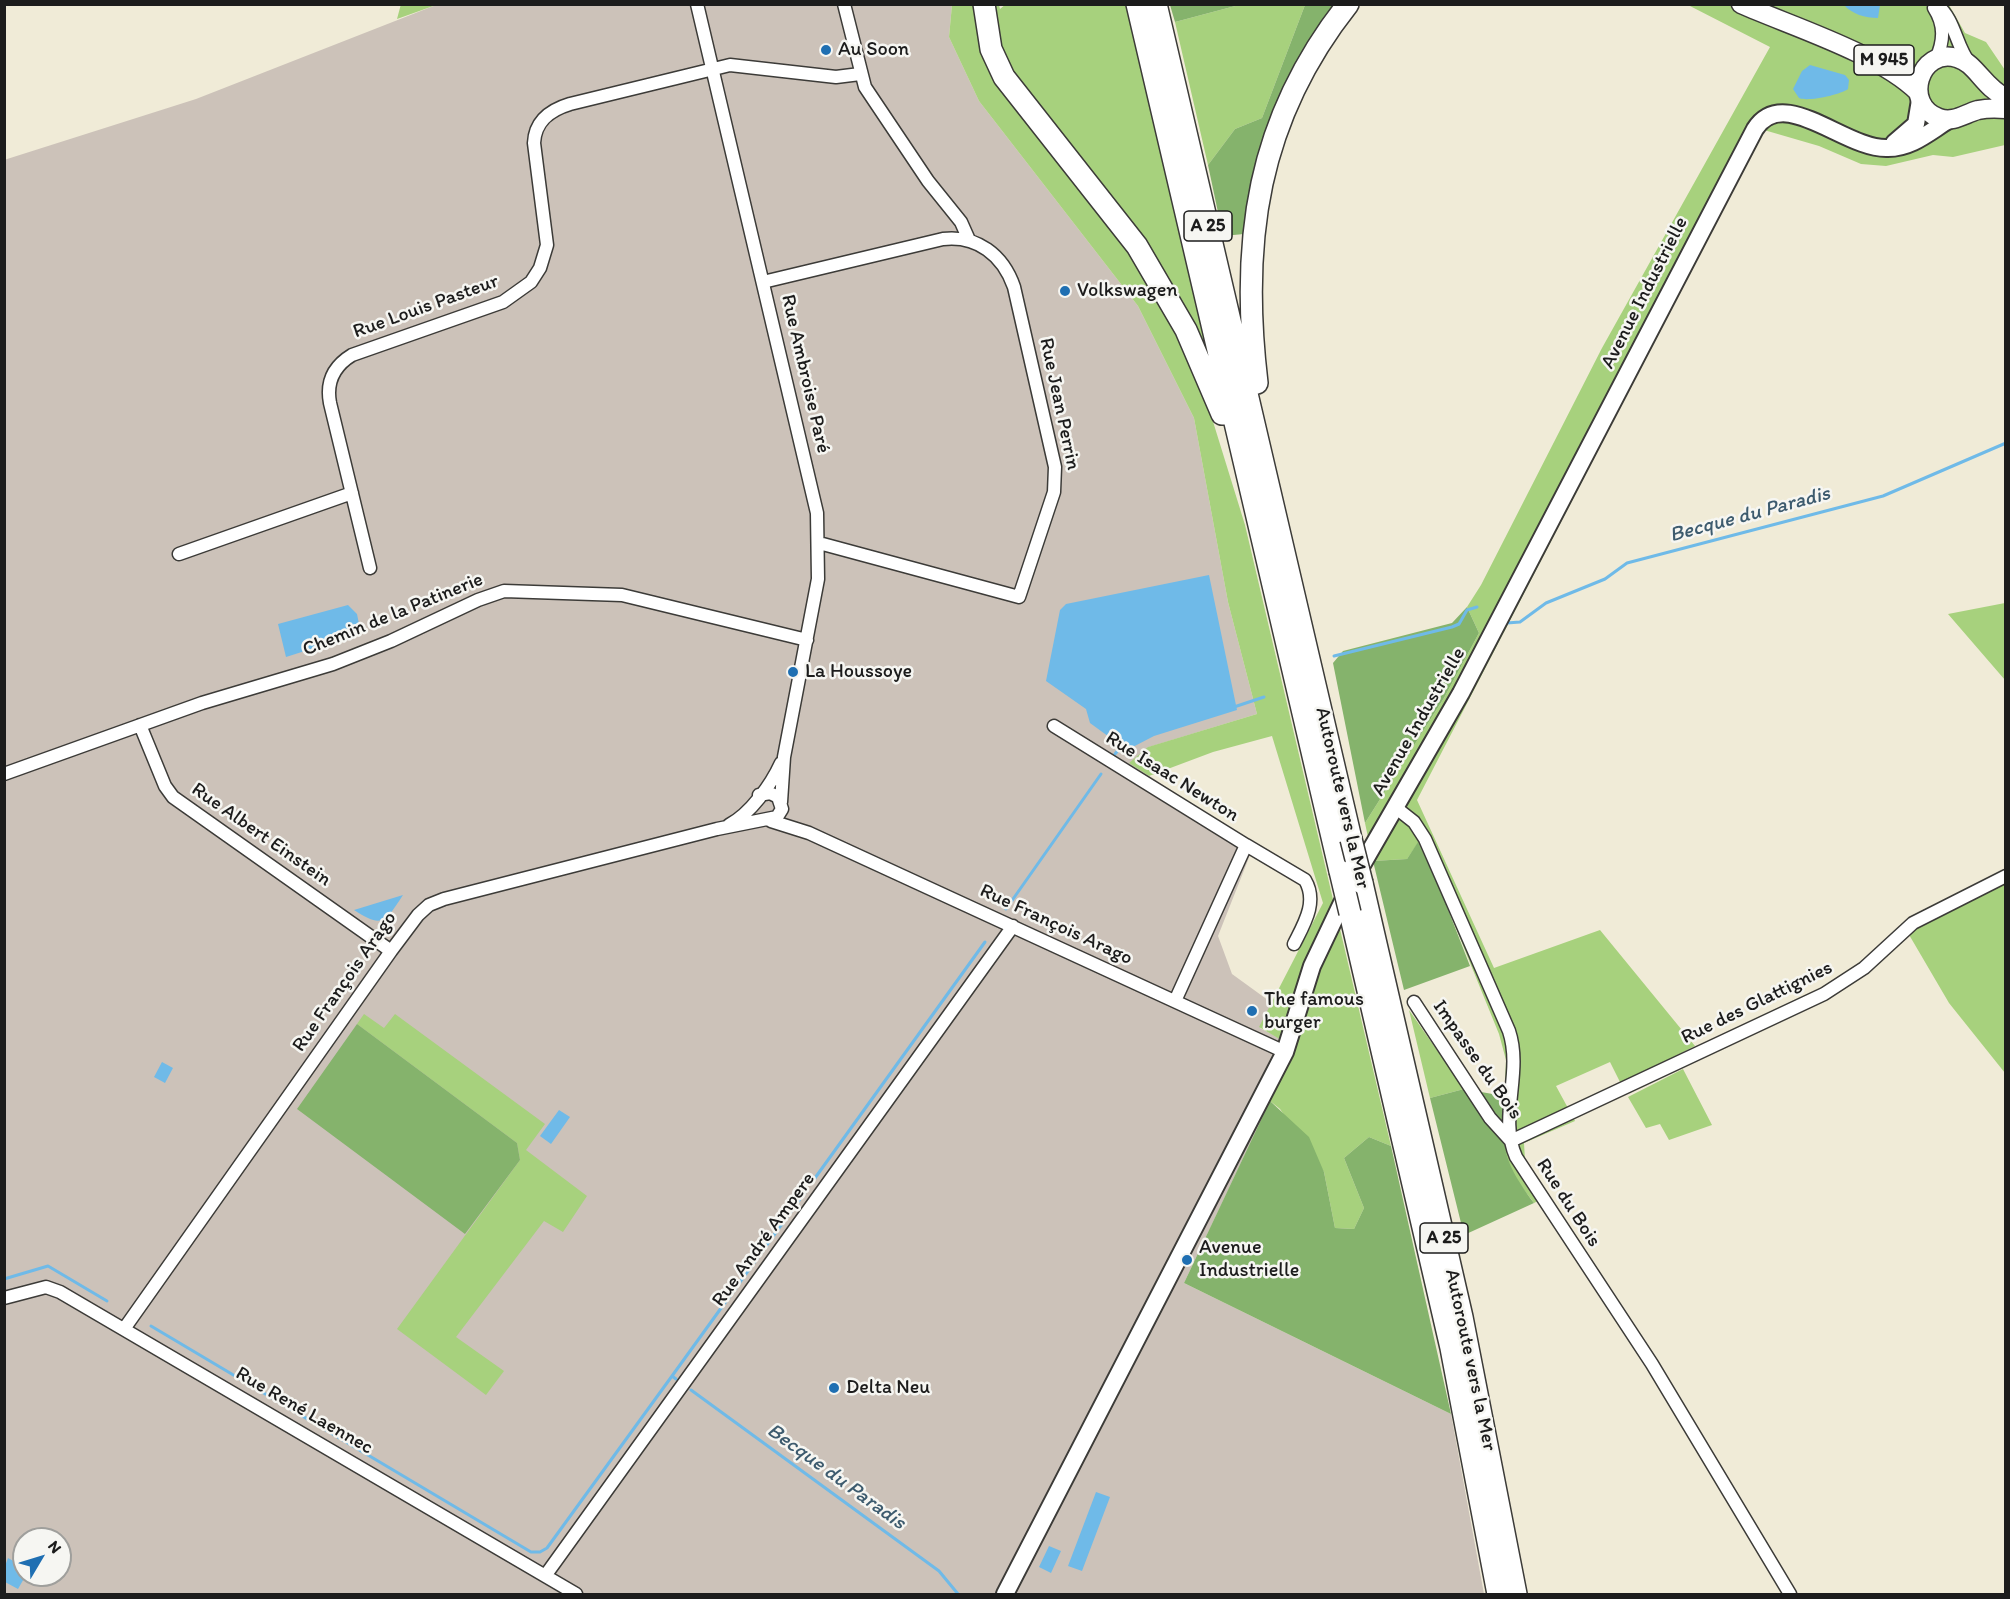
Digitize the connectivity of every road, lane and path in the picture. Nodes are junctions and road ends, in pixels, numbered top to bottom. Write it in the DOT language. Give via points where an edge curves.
graph roads {
  1 [pos="697,4"];
  2 [pos="844,4"];
  3 [pos="984,4"];
  4 [pos="1137,4"];
  5 [pos="1156,4"];
  6 [pos="1348,4"];
  7 [pos="1742,4"];
  8 [pos="1934,4"];
  9 [pos="1839,46"];
  10 [pos="1933,61"];
  11 [pos="712,69"];
  12 [pos="1974,70"];
  13 [pos="860,74"];
  14 [pos="1919,96"];
  15 [pos="2006,98"];
  16 [pos="2006,110"];
  17 [pos="1957,118"];
  18 [pos="1880,148"];
  19 [pos="969,240"];
  20 [pos="763,282"];
  21 [pos="1260,447"];
  22 [pos="352,494"];
  23 [pos="1258,519"];
  24 [pos="819,543"];
  25 [pos="179,554"];
  26 [pos="370,568"];
  27 [pos="807,640"];
  28 [pos="140,725"];
  29 [pos="1054,726"];
  30 [pos="784,757"];
  31 [pos="4,774"];
  32 [pos="757,798"];
  33 [pos="781,804"];
  34 [pos="1395,807"];
  35 [pos="768,821"];
  36 [pos="717,829"];
  37 [pos="809,833"];
  38 [pos="1246,845"];
  39 [pos="2006,876"];
  40 [pos="1013,926"];
  41 [pos="1294,944"];
  42 [pos="391,951"];
  43 [pos="1175,1001"];
  44 [pos="1414,1002"];
  45 [pos="1285,1052"];
  46 [pos="1510,1140"];
  47 [pos="4,1298"];
  48 [pos="124,1329"];
  49 [pos="545,1576"];
  50 [pos="576,1594"];
  51 [pos="1005,1594"];
  52 [pos="1498,1594"];
  53 [pos="1516,1594"];
  54 [pos="1790,1594"];
  1 -- 11 [label="street, Rue Ambroise Paré"];
  2 -- 13 [label="street"];
  3 -- 23 [label="highway" via="991,49 1004,77 1137,246 1186,330 1212,388"];
  4 -- 23 [label="highway, A 25"];
  5 -- 21 [label="highway, Autoroute vers la Mer / A 25"];
  6 -- 21 [label="highway" via="1320,41 1295,87 1257,197 1249,302 1265,430"];
  7 -- 9 [label="main road, M 945"];
  8 -- 10 [label="street" via="1943,34"];
  8 -- 12 [label="street" via="1949,18 1961,50"];
  9 -- 10 [label="main road, M 945" via="1903,65"];
  9 -- 14 [label="main road, M 945" via="1891,72"];
  10 -- 12 [label="main road" via="1956,57"];
  10 -- 14 [label="main road" via="1920,76"];
  11 -- 13 [label="street, Rue Louis Pasteur" via="736,66 840,78"];
  11 -- 20 [label="street, Rue Ambroise Paré"];
  11 -- 22 [label="street, Rue Louis Pasteur" via="570,104 542,120 534,143 547,245 531,282 502,302 352,355 333,374 328,395"];
  12 -- 15 [label="main road" via="1989,89"];
  12 -- 17 [label="main road" via="1981,87 1979,99"];
  13 -- 19 [label="street" via="867,91 961,222"];
  14 -- 17 [label="main road" via="1930,113"];
  14 -- 18 [label="street" via="1918,117 1912,131"];
  16 -- 17 [label="main road" via="1989,108"];
  17 -- 18 [label="street, Avenue Industrielle" via="1912,143"];
  18 -- 34 [label="street, Avenue Industrielle" via="1857,143 1790,112 1769,114 1759,122 1461,693"];
  19 -- 20 [label="street" via="944,239"];
  19 -- 24 [label="street, Rue Jean Perrin" via="993,253 1011,280 1056,473 1054,492 1018,597"];
  20 -- 24 [label="street, Rue Ambroise Paré" via="814,496"];
  21 -- 53 [label="highway, Autoroute vers la Mer / A 25, bridge" via="1462,1317"];
  22 -- 25 [label="street"];
  22 -- 26 [label="street, Rue Louis Pasteur"];
  23 -- 52 [label="highway, A 25, bridge" via="1451,1348"];
  24 -- 27 [label="street, Rue Ambroise Paré" via="818,579"];
  27 -- 28 [label="street, Chemin de la Patinerie" via="622,595 509,590 344,660"];
  27 -- 30 [label="street, Rue Ambroise Paré"];
  28 -- 31 [label="street, Chemin de la Patinerie"];
  28 -- 42 [label="street, Rue Albert Einstein" via="173,797"];
  29 -- 38 [label="street, Rue Isaac Newton"];
  30 -- 32 [label="street, Rue Ambroise Paré"];
  30 -- 33 [label="street, Rue Ambroise Paré"];
  32 -- 33 [label="street" via="770,793"];
  32 -- 35 [label="street" via="755,813"];
  32 -- 36 [label="street, Rue François Arago" via="741,818"];
  33 -- 35 [label="street" via="779,816"];
  33 -- 37 [label="street, Rue François Arago" via="792,821"];
  34 -- 45 [label="street, Avenue Industrielle" via="1321,943"];
  34 -- 46 [label="street, Rue du Bois" via="1414,822 1425,839 1509,1031 1514,1057"];
  35 -- 36 [label="street, Rue François Arago"];
  35 -- 37 [label="street, Rue François Arago"];
  36 -- 42 [label="street, Rue François Arago" via="435,902 418,915"];
  37 -- 40 [label="street, Rue François Arago"];
  38 -- 41 [label="street" via="1305,880 1311,889 1306,920"];
  38 -- 43 [label="street, Rue Isaac Newton"];
  39 -- 46 [label="street, Rue des Glattignies" via="1913,923 1864,968 1824,994 1526,1136"];
  40 -- 43 [label="street, Rue François Arago"];
  40 -- 49 [label="street, Rue André Ampere"];
  42 -- 48 [label="street, Rue François Arago"];
  43 -- 45 [label="street, Rue François Arago"];
  44 -- 46 [label="street, Impasse du Bois" via="1490,1118"];
  45 -- 51 [label="street, Avenue Industrielle"];
  46 -- 54 [label="street, Rue du Bois" via="1523,1172 1652,1364"];
  47 -- 48 [label="street, Rue René Laennec" via="52,1288"];
  48 -- 49 [label="street, Rue René Laennec"];
  49 -- 50 [label="street, Rue René Laennec"];
}
